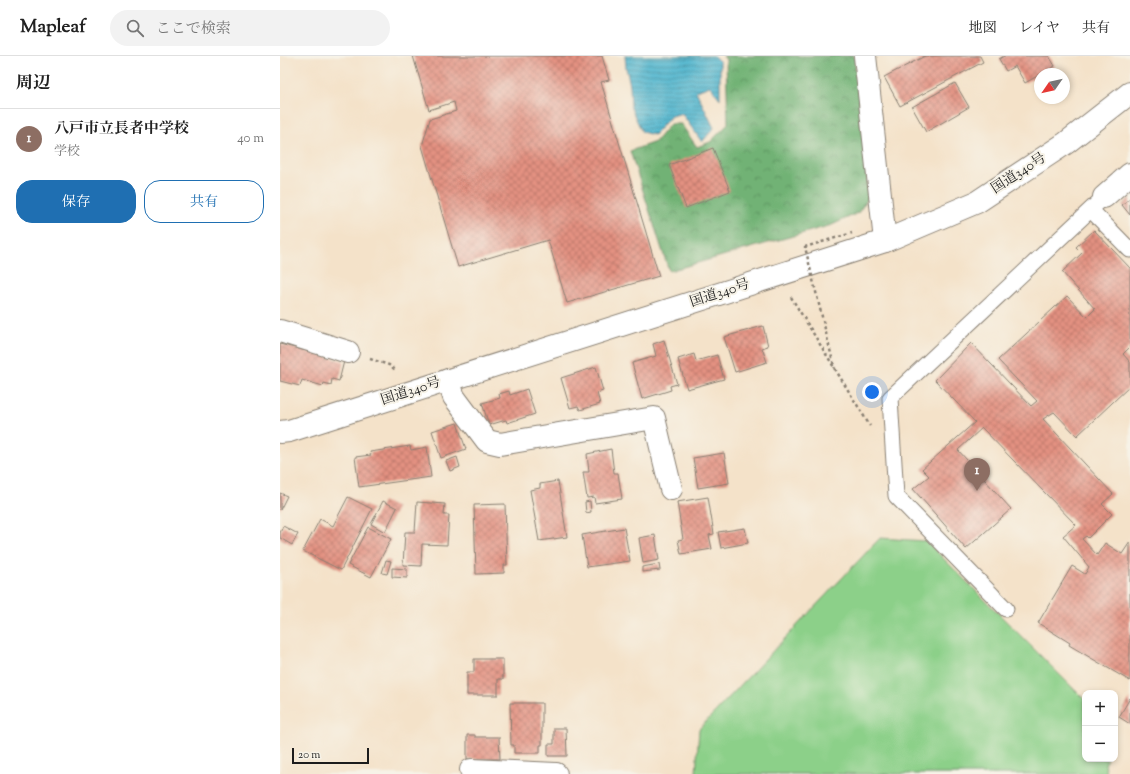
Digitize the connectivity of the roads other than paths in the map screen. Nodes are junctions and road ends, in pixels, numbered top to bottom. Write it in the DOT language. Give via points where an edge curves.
graph roads {
  1 [pos="865,56"];
  2 [pos="1130,94"];
  3 [pos="1130,174"];
  4 [pos="1097,204"];
  5 [pos="885,241"];
  6 [pos="1130,250"];
  7 [pos="280,331"];
  8 [pos="348,352"];
  9 [pos="448,380"];
  10 [pos="280,432"];
  11 [pos="671,490"];
  12 [pos="1006,609"];
  13 [pos="471,770"];
  14 [pos="556,774"];
  1 -- 5 [label="main road"];
  2 -- 5 [label="main road, 国道340号" via="1066,143 978,202"];
  3 -- 4 [label="main road"];
  4 -- 6 [label="lane"];
  4 -- 12 [label="lane" via="890,398 896,496"];
  5 -- 9 [label="main road, 国道340号"];
  7 -- 8 [label="main road"];
  9 -- 10 [label="main road, 国道340号"];
  9 -- 11 [label="main road" via="454,397 487,441 500,444 654,418"];
  13 -- 14 [label="main road"];
}
